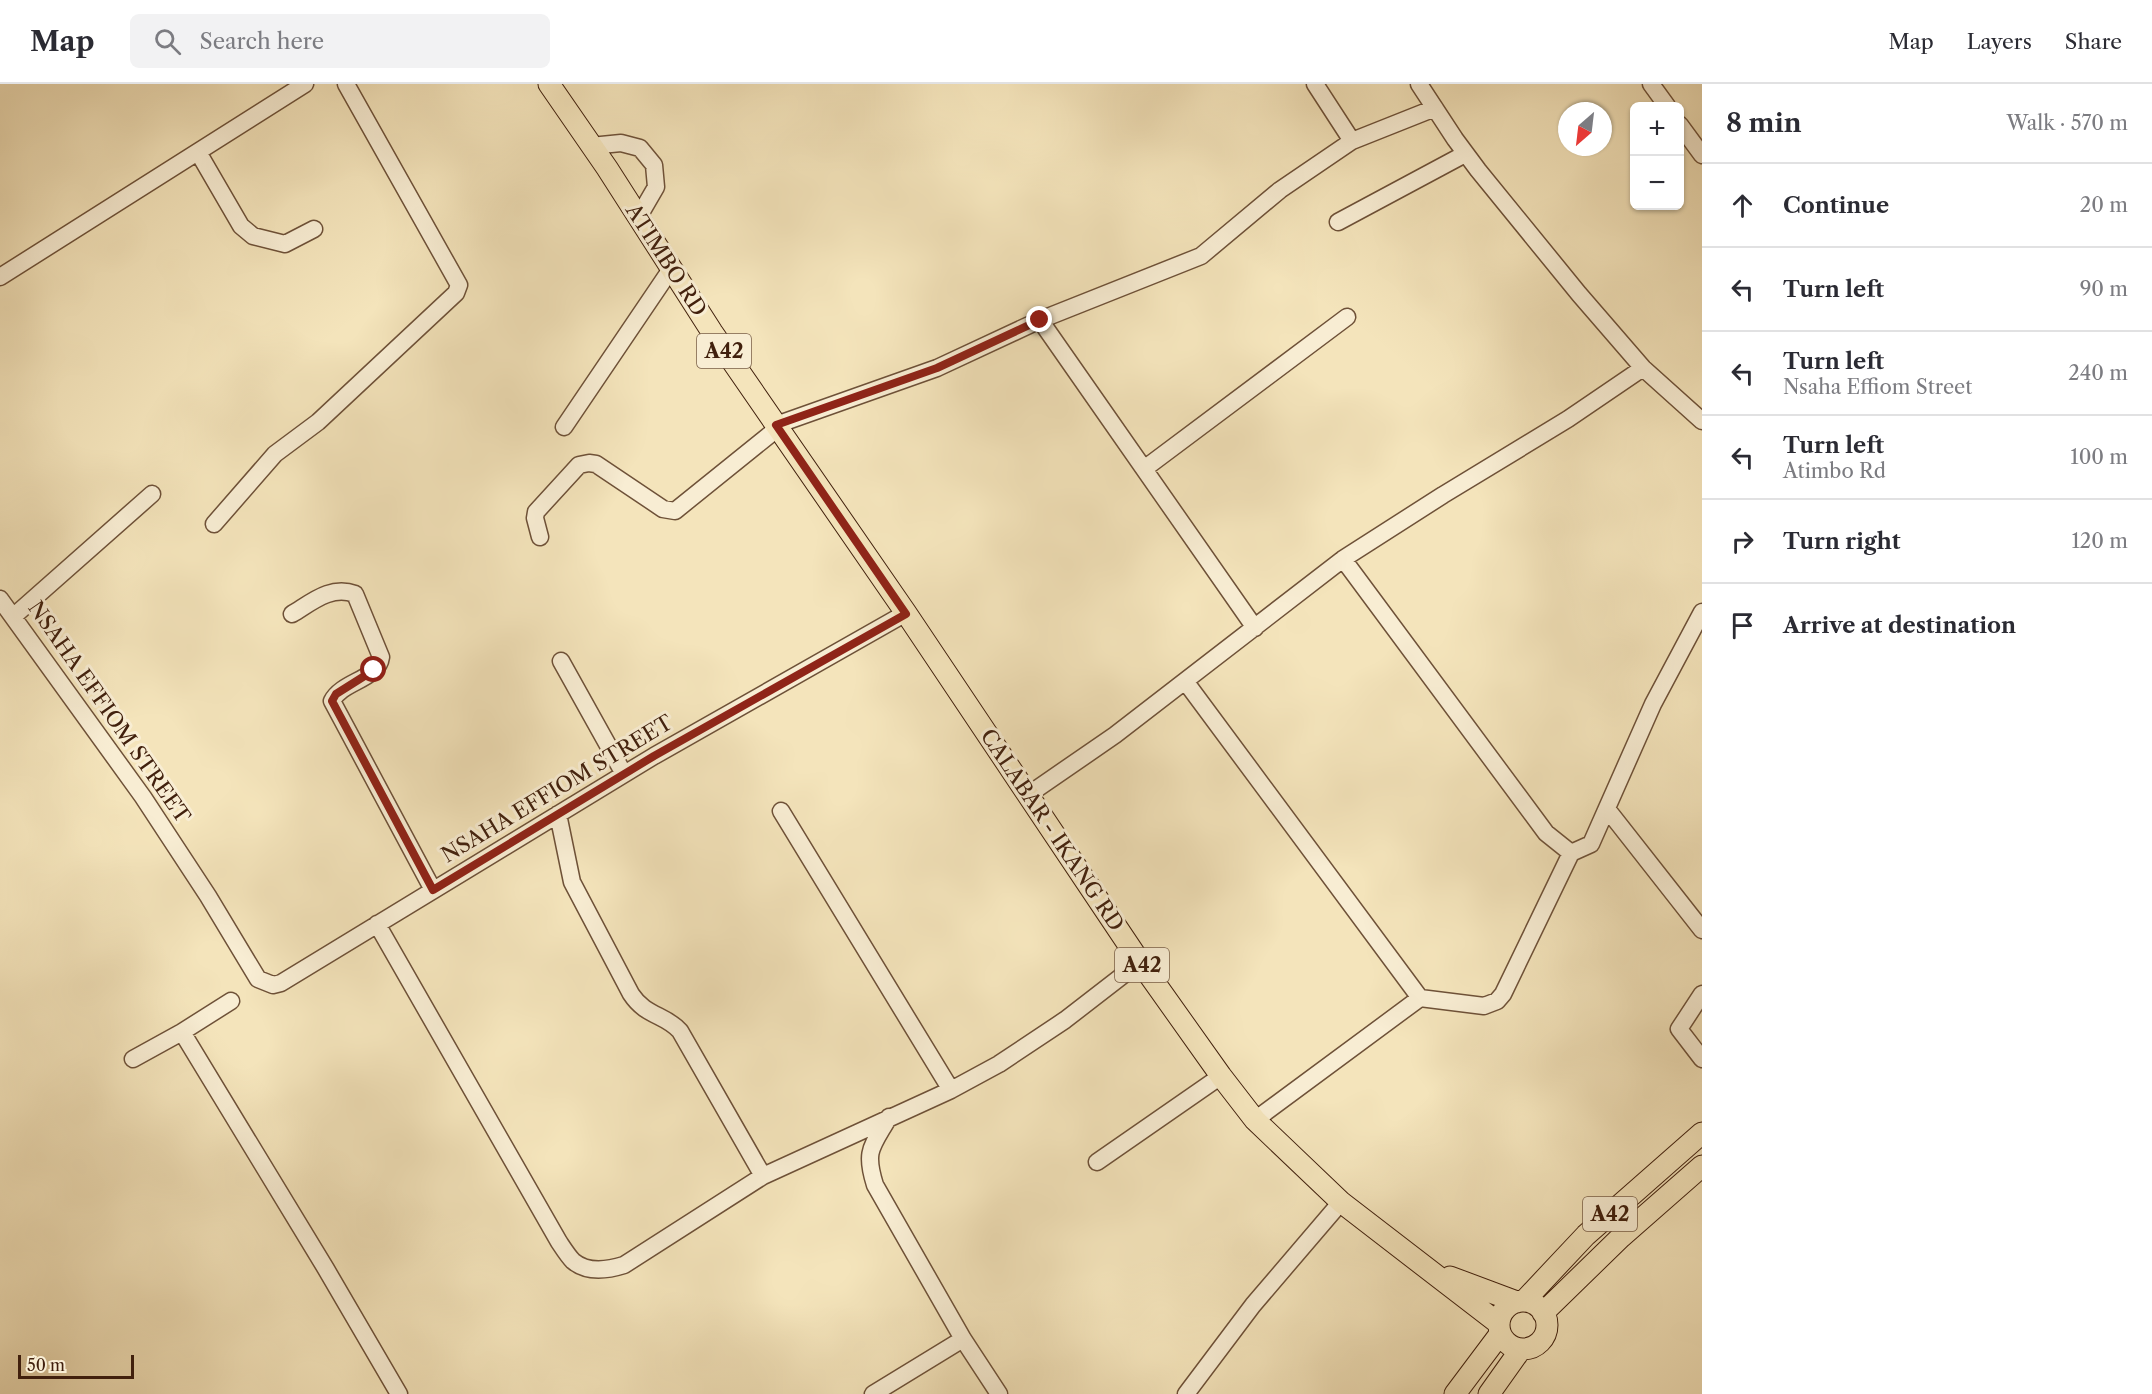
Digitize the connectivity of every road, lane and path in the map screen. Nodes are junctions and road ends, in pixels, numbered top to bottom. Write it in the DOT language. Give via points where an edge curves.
graph roads {
  1 [pos="305,84"];
  2 [pos="346,84"];
  3 [pos="549,84"];
  4 [pos="1315,84"];
  5 [pos="1419,84"];
  6 [pos="1651,84"];
  7 [pos="1664,102"];
  8 [pos="1435,108"];
  9 [pos="1684,130"];
  10 [pos="1352,141"];
  11 [pos="591,146"];
  12 [pos="198,152"];
  13 [pos="1466,154"];
  14 [pos="1702,155"];
  15 [pos="639,218"];
  16 [pos="1338,222"];
  17 [pos="314,229"];
  18 [pos="671,269"];
  19 [pos="0,277"];
  20 [pos="1347,317"];
  21 [pos="1040,320"];
  22 [pos="1643,368"];
  23 [pos="1702,421"];
  24 [pos="564,427"];
  25 [pos="777,427"];
  26 [pos="1144,469"];
  27 [pos="152,495"];
  28 [pos="214,524"];
  29 [pos="540,537"];
  30 [pos="1343,559"];
  31 [pos="0,599"];
  32 [pos="1702,612"];
  33 [pos="292,614"];
  34 [pos="906,614"];
  35 [pos="14,616"];
  36 [pos="1255,628"];
  37 [pos="561,661"];
  38 [pos="1185,681"];
  39 [pos="624,774"];
  40 [pos="1028,795"];
  41 [pos="1607,809"];
  42 [pos="781,811"];
  43 [pos="558,814"];
  44 [pos="1571,853"];
  45 [pos="433,890"];
  46 [pos="377,924"];
  47 [pos="1702,930"];
  48 [pos="1140,962"];
  49 [pos="1702,994"];
  50 [pos="1420,998"];
  51 [pos="231,1001"];
  52 [pos="182,1032"];
  53 [pos="133,1059"];
  54 [pos="1702,1059"];
  55 [pos="1221,1076"];
  56 [pos="951,1090"];
  57 [pos="889,1117"];
  58 [pos="1255,1120"];
  59 [pos="1702,1133"];
  60 [pos="1097,1162"];
  61 [pos="1702,1166"];
  62 [pos="764,1176"];
  63 [pos="1341,1202"];
  64 [pos="1431,1270"];
  65 [pos="1521,1301"];
  66 [pos="1543,1313"];
  67 [pos="1499,1329"];
  68 [pos="963,1339"];
  69 [pos="1521,1349"];
  70 [pos="399,1394"];
  71 [pos="873,1394"];
  72 [pos="999,1394"];
  73 [pos="1186,1394"];
  74 [pos="1455,1394"];
  75 [pos="1489,1394"];
  1 -- 12 [label="street"];
  2 -- 28 [label="street" via="459,285 456,293 318,422 275,453"];
  3 -- 11 [label="main road, ATIMBO RD / A42"];
  4 -- 10 [label="street"];
  5 -- 8 [label="street"];
  6 -- 7 [label="street"];
  8 -- 10 [label="street"];
  8 -- 13 [label="street"];
  9 -- 14 [label="street"];
  10 -- 21 [label="street" via="1280,190 1201,256"];
  11 -- 15 [label="main road, ATIMBO RD / A42"];
  11 -- 15 [label="street" via="621,143 640,148 654,165 656,187"];
  12 -- 17 [label="street" via="241,226 253,236 285,244"];
  12 -- 19 [label="street"];
  13 -- 16 [label="street"];
  13 -- 22 [label="street"];
  15 -- 18 [label="main road, ATIMBO RD / A42"];
  18 -- 24 [label="street"];
  18 -- 25 [label="main road, ATIMBO RD / A42"];
  20 -- 26 [label="street"];
  21 -- 25 [label="street" via="937,368"];
  21 -- 26 [label="street"];
  22 -- 23 [label="street"];
  22 -- 30 [label="street"];
  25 -- 29 [label="street" via="675,511 663,509 596,464 579,465 536,512"];
  25 -- 34 [label="main road, ATIMBO RD / A42"];
  26 -- 36 [label="street"];
  27 -- 35 [label="street"];
  30 -- 36 [label="street"];
  30 -- 44 [label="street" via="1546,833"];
  31 -- 35 [label="street, NSAHA EFFIOM STREET"];
  32 -- 41 [label="street" via="1653,704"];
  33 -- 45 [label="street" via="327,593 344,590 355,594 381,657 380,664 336,694 332,701"];
  34 -- 39 [label="street, NSAHA EFFIOM STREET"];
  34 -- 40 [label="main road, CALABAR - IKANG RD / A42"];
  35 -- 46 [label="street, NSAHA EFFIOM STREET" via="143,797 258,979 273,985 281,983"];
  36 -- 38 [label="street"];
  37 -- 39 [label="street"];
  38 -- 40 [label="street"];
  38 -- 50 [label="street"];
  39 -- 43 [label="street, NSAHA EFFIOM STREET"];
  40 -- 48 [label="main road, CALABAR - IKANG RD / A42"];
  41 -- 44 [label="street" via="1591,844"];
  41 -- 47 [label="street"];
  42 -- 56 [label="street"];
  43 -- 45 [label="street, NSAHA EFFIOM STREET"];
  43 -- 62 [label="street" via="572,882 632,994 639,1005 680,1031"];
  44 -- 50 [label="street" via="1497,1001 1484,1006"];
  45 -- 46 [label="street, NSAHA EFFIOM STREET"];
  46 -- 62 [label="street" via="574,1262 591,1269 624,1265"];
  48 -- 55 [label="main road, CALABAR - IKANG RD / A42"];
  48 -- 56 [label="street" via="1065,1020"];
  49 -- 54 [label="street" via="1679,1029"];
  50 -- 58 [label="street"];
  51 -- 52 [label="street"];
  52 -- 53 [label="street"];
  52 -- 70 [label="street"];
  55 -- 58 [label="main road, CALABAR - IKANG RD / A42"];
  55 -- 60 [label="street"];
  56 -- 57 [label="street"];
  57 -- 62 [label="street"];
  57 -- 68 [label="street" via="868,1158 874,1185"];
  58 -- 63 [label="main road, CALABAR - IKANG RD / A42"];
  59 -- 65 [label="main road, A42" via="1586,1235"];
  61 -- 66 [label="main road, A42"];
  63 -- 64 [label="main road, CALABAR - IKANG RD / A42"];
  63 -- 73 [label="street"];
  64 -- 65 [label="main road, CALABAR - IKANG RD / A42"];
  64 -- 67 [label="main road, CALABAR - IKANG RD / A42"];
  65 -- 66 [label="main road, A42" via="1535,1305"];
  65 -- 67 [label="main road, A42" via="1504,1310"];
  66 -- 69 [label="main road" via="1547,1323 1543,1338 1532,1347"];
  67 -- 69 [label="main road, A42" via="1506,1343"];
  67 -- 74 [label="main road, A42"];
  68 -- 71 [label="street"];
  68 -- 72 [label="street"];
  69 -- 75 [label="main road"];
}
